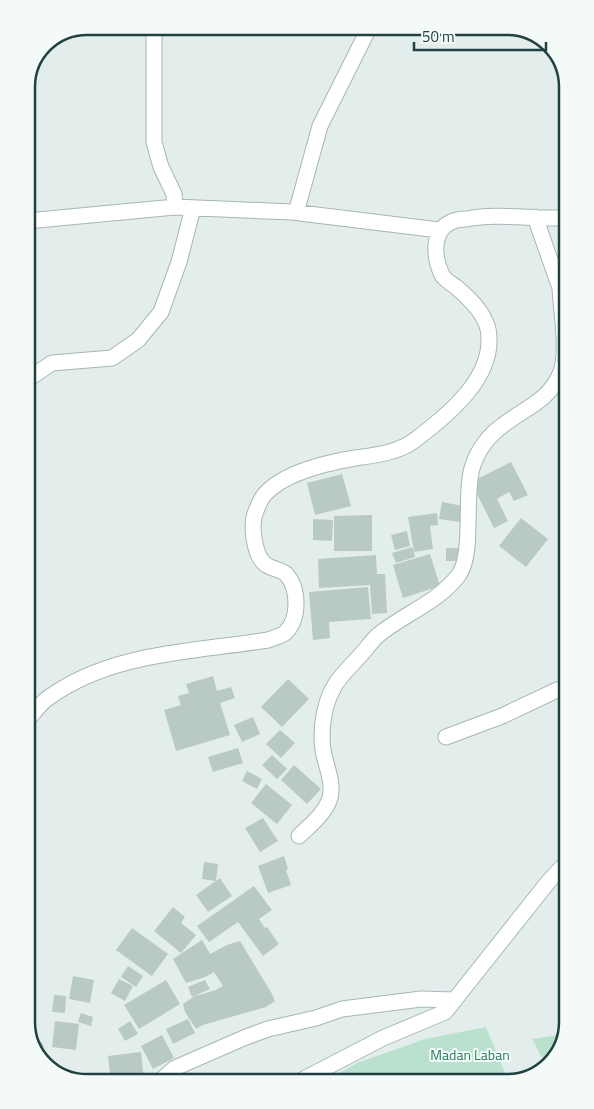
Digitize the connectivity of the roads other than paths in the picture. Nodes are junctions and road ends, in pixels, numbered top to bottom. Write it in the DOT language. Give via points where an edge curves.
graph roads {
  1 [pos="154,35"];
  2 [pos="366,35"];
  3 [pos="175,207"];
  4 [pos="193,208"];
  5 [pos="292,212"];
  6 [pos="535,217"];
  7 [pos="559,218"];
  8 [pos="35,220"];
  9 [pos="439,230"];
  10 [pos="559,283"];
  11 [pos="35,375"];
  12 [pos="559,376"];
  13 [pos="559,690"];
  14 [pos="35,712"];
  15 [pos="446,737"];
  16 [pos="299,836"];
  17 [pos="559,871"];
  18 [pos="455,1000"];
  19 [pos="168,1074"];
  20 [pos="314,1074"];
  1 -- 3 [label="street" via="154,142 174,194"];
  2 -- 5 [label="street" via="320,126 297,209"];
  3 -- 4 [label="street"];
  3 -- 8 [label="street"];
  4 -- 5 [label="street"];
  4 -- 11 [label="street" via="161,312 138,340 112,358 52,363"];
  5 -- 9 [label="street"];
  6 -- 7 [label="street"];
  6 -- 9 [label="street" via="474,217 452,221"];
  6 -- 10 [label="street"];
  9 -- 14 [label="street" via="436,256 443,276 469,298 482,316 489,340 487,356 475,384 445,417 410,444 384,454 315,466 282,481 264,495 255,513 253,533 256,549 265,564 285,573 295,587 293,620 285,634 268,640 143,657 91,673 47,699"];
  12 -- 16 [label="street" via="549,392 501,426 482,446 473,466 469,488 466,553 461,573 447,590 377,636 336,683 327,701 323,724 323,749 332,785 329,800 322,814"];
  13 -- 15 [label="street"];
  17 -- 18 [label="street"];
  18 -- 19 [label="street" via="421,999 342,1008 246,1037"];
  18 -- 20 [label="street" via="445,1012 383,1038"];
}
